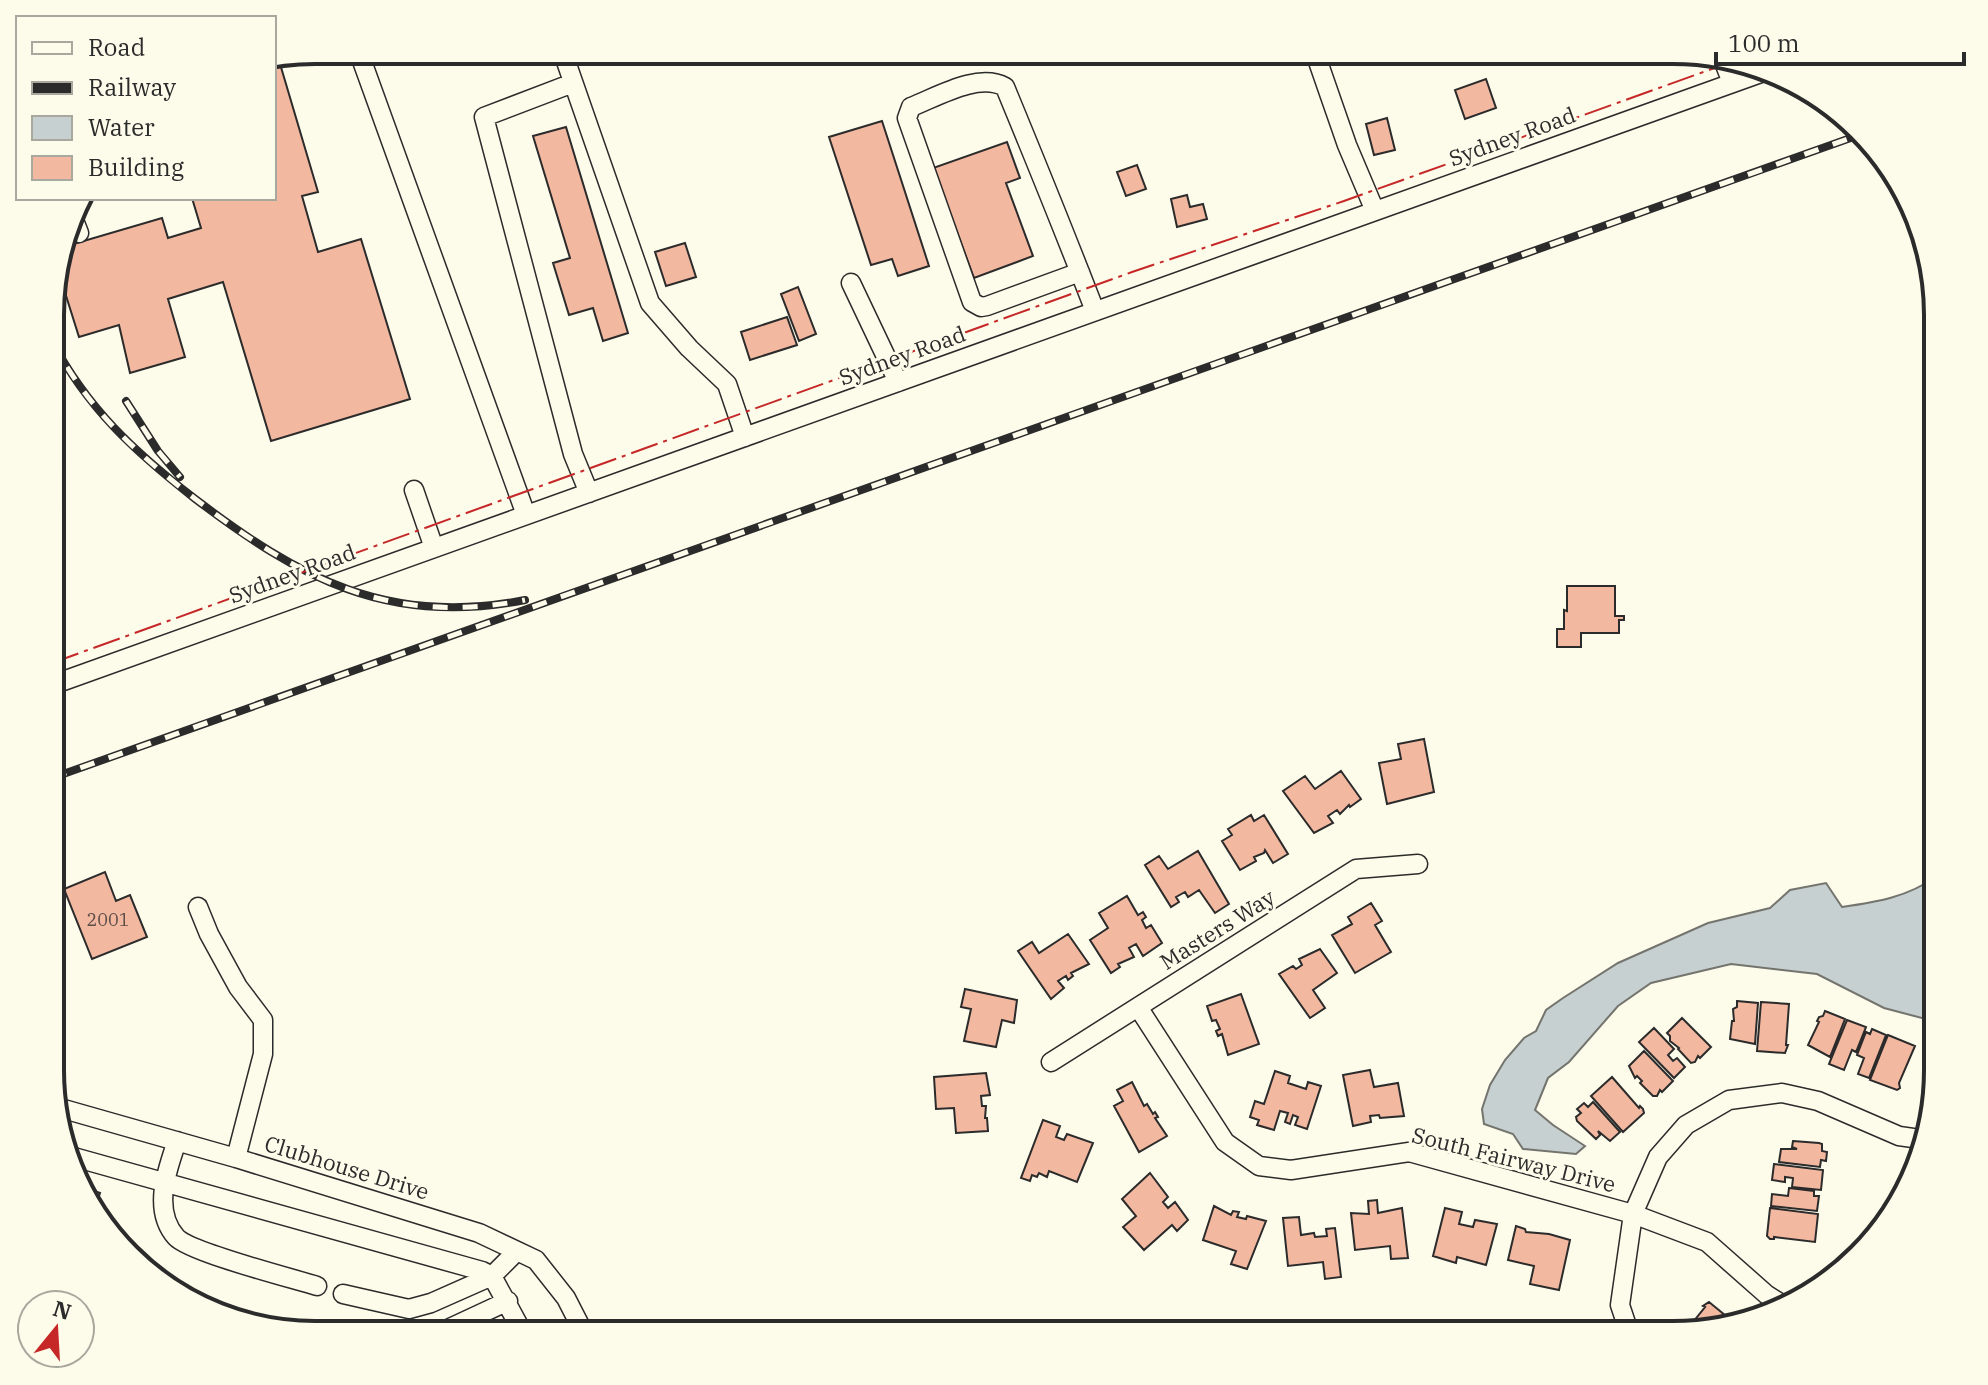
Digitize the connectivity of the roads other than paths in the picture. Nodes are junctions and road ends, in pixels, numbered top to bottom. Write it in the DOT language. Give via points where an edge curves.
graph roads {
  1 [pos="363,64"];
  2 [pos="567,64"];
  3 [pos="1319,65"];
  4 [pos="1727,70"];
  5 [pos="1751,76"];
  6 [pos="573,83"];
  7 [pos="1732,83"];
  8 [pos="1375,211"];
  9 [pos="1080,272"];
  10 [pos="851,283"];
  11 [pos="1095,311"];
  12 [pos="898,382"];
  13 [pos="745,437"];
  14 [pos="414,490"];
  15 [pos="589,493"];
  16 [pos="526,515"];
  17 [pos="434,548"];
  18 [pos="64,681"];
  19 [pos="1418,864"];
  20 [pos="198,907"];
  21 [pos="1138,1007"];
  22 [pos="1051,1062"];
  23 [pos="68,1110"];
  24 [pos="1914,1138"];
  25 [pos="177,1141"];
  26 [pos="236,1158"];
  27 [pos="80,1159"];
  28 [pos="163,1182"];
  29 [pos="1633,1214"];
  30 [pos="517,1251"];
  31 [pos="492,1276"];
  32 [pos="317,1286"];
  33 [pos="343,1294"];
  34 [pos="1774,1300"];
  35 [pos="508,1301"];
  36 [pos="467,1320"];
  37 [pos="517,1320"];
  38 [pos="577,1320"];
  39 [pos="1625,1321"];
  1 -- 16 [label="street"];
  2 -- 6 [label="street"];
  3 -- 8 [label="street"];
  4 -- 7 [label="street"];
  5 -- 7 [label="street, Sydney Road"];
  6 -- 13 [label="street" via="650,303 727,384"];
  6 -- 15 [label="street" via="484,117 573,454"];
  7 -- 8 [label="street, Sydney Road"];
  8 -- 11 [label="street, Sydney Road"];
  9 -- 9 [label="street" via="1005,87 983,82 911,107 907,118 972,302 987,306"];
  9 -- 11 [label="street"];
  10 -- 12 [label="street"];
  11 -- 12 [label="street, Sydney Road"];
  12 -- 13 [label="street, Sydney Road"];
  13 -- 15 [label="street, Sydney Road"];
  14 -- 17 [label="street"];
  15 -- 16 [label="street, Sydney Road"];
  16 -- 17 [label="street, Sydney Road"];
  17 -- 18 [label="street, Sydney Road"];
  19 -- 21 [label="street, Masters Way" via="1356,869"];
  20 -- 26 [label="street" via="238,987 263,1020 263,1054"];
  21 -- 22 [label="street, Masters Way"];
  21 -- 29 [label="street, South Fairway Drive" via="1225,1142 1259,1166 1291,1170 1409,1152"];
  23 -- 25 [label="street, Clubhouse Drive"];
  24 -- 29 [label="street" via="1818,1101 1782,1093 1729,1100 1686,1125 1658,1157"];
  25 -- 26 [label="street, Clubhouse Drive"];
  25 -- 28 [label="street"];
  26 -- 30 [label="street, Clubhouse Drive" via="479,1233"];
  27 -- 28 [label="street"];
  28 -- 31 [label="street"];
  28 -- 32 [label="street" via="165,1218 176,1238"];
  29 -- 34 [label="street, South Fairway Drive" via="1707,1242"];
  29 -- 39 [label="street" via="1620,1305"];
  30 -- 31 [label="street"];
  30 -- 38 [label="street, Clubhouse Drive" via="536,1260"];
  31 -- 33 [label="street" via="409,1309"];
  31 -- 35 [label="street"];
  35 -- 36 [label="street"];
  35 -- 37 [label="street"];
}
